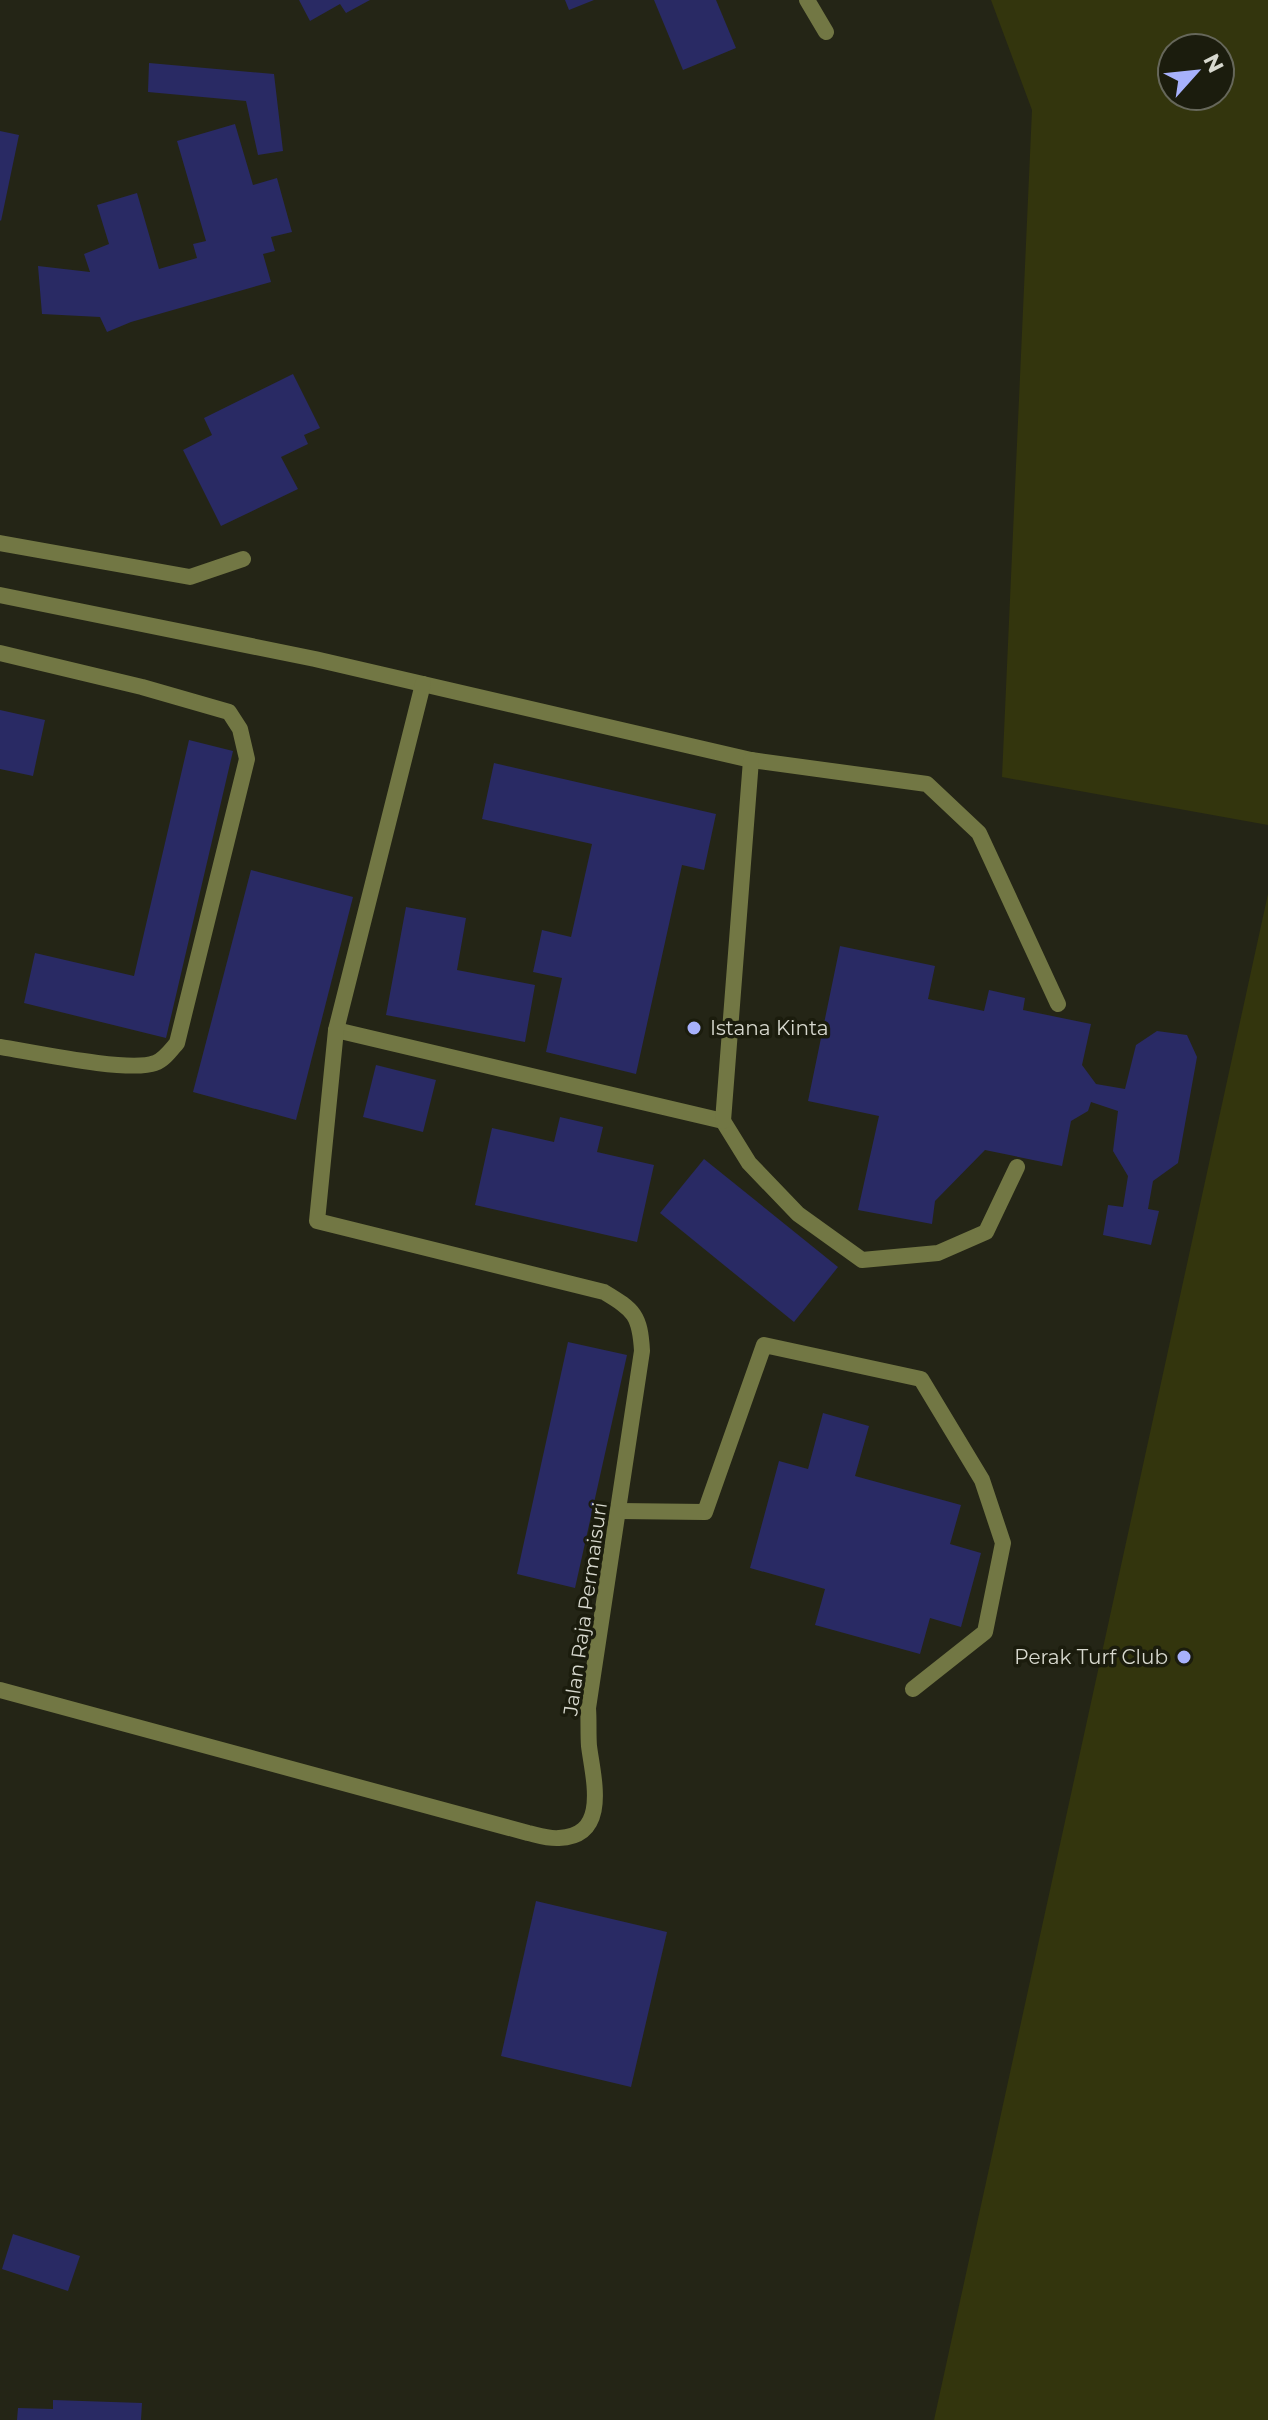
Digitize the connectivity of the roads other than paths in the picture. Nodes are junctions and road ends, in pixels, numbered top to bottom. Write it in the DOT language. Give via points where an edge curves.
graph roads {
  1 [pos="807,0"];
  2 [pos="826,32"];
  3 [pos="0,543"];
  4 [pos="243,559"];
  5 [pos="0,595"];
  6 [pos="0,653"];
  7 [pos="423,684"];
  8 [pos="751,760"];
  9 [pos="1058,1004"];
  10 [pos="336,1030"];
  11 [pos="0,1047"];
  12 [pos="723,1121"];
  13 [pos="1017,1167"];
  14 [pos="619,1511"];
  15 [pos="913,1689"];
  16 [pos="0,1690"];
  1 -- 2 [label="street"];
  3 -- 4 [label="street" via="190,577"];
  5 -- 7 [label="street"];
  6 -- 11 [label="street" via="229,712 240,729 247,759 177,1043 168,1054 155,1063 127,1066"];
  7 -- 8 [label="street"];
  7 -- 10 [label="street"];
  8 -- 9 [label="street" via="927,784 979,833"];
  8 -- 12 [label="street"];
  10 -- 12 [label="street"];
  10 -- 14 [label="street, Jalan Raja Permaisuri" via="317,1221 604,1292 628,1306 641,1327 642,1351"];
  12 -- 13 [label="street" via="749,1163 798,1214 862,1260 938,1253 986,1232"];
  14 -- 15 [label="street" via="705,1512 764,1345 921,1379 982,1480 1003,1543 985,1632"];
  14 -- 16 [label="street, Jalan Raja Permaisuri" via="588,1708 595,1811 583,1831 560,1839"];
}
